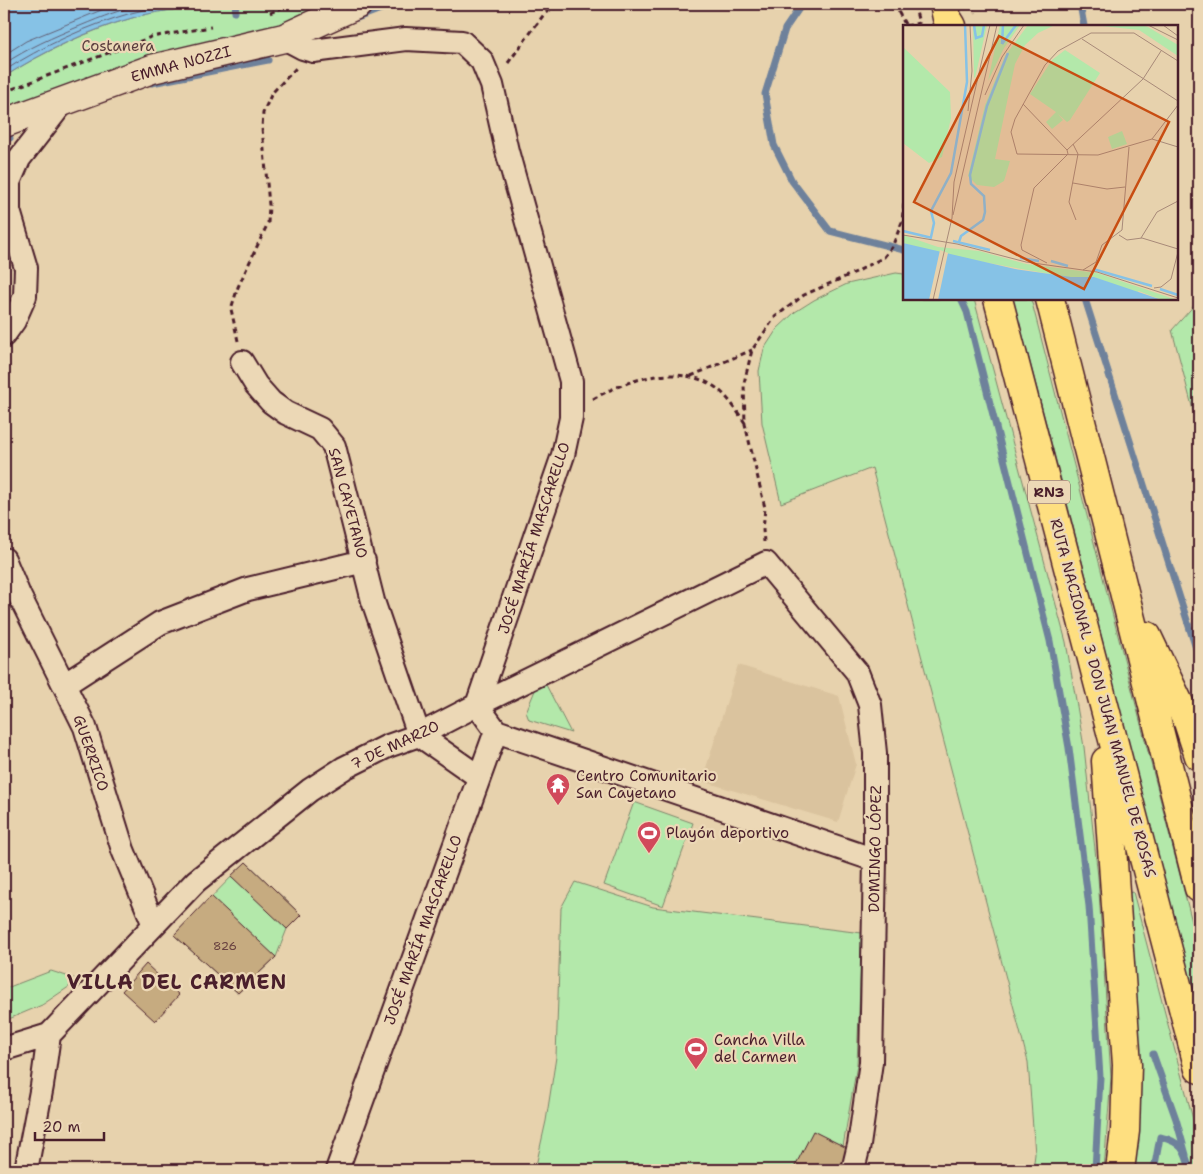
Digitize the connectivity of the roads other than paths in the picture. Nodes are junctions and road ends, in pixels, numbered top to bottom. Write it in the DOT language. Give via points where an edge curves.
graph roads {
  1 [pos="358,4"];
  2 [pos="284,38"];
  3 [pos="64,101"];
  4 [pos="4,123"];
  5 [pos="998,300"];
  6 [pos="1050,300"];
  7 [pos="4,335"];
  8 [pos="242,362"];
  9 [pos="4,559"];
  10 [pos="364,561"];
  11 [pos="766,563"];
  12 [pos="1118,574"];
  13 [pos="64,684"];
  14 [pos="1100,685"];
  15 [pos="478,705"];
  16 [pos="496,731"];
  17 [pos="419,735"];
  18 [pos="1199,756"];
  19 [pos="479,777"];
  20 [pos="875,860"];
  21 [pos="1199,888"];
  22 [pos="154,925"];
  23 [pos="49,1035"];
  24 [pos="4,1049"];
  25 [pos="1199,1069"];
  26 [pos="26,1170"];
  27 [pos="336,1170"];
  28 [pos="853,1170"];
  29 [pos="1120,1170"];
  1 -- 2 [label="street, EMMA NOZZI"];
  2 -- 3 [label="street, EMMA NOZZI" via="152,69"];
  2 -- 15 [label="street, JOSÉ MARÍA MASCARELLO" via="313,51 406,39 462,42 482,61 492,85 507,151 571,381 571,418 563,455"];
  3 -- 4 [label="street, EMMA NOZZI"];
  3 -- 7 [label="street" via="19,159 9,182 9,212 26,268 25,296"];
  5 -- 14 [label="highway, RUTA NACIONAL 3 DON JUAN MANUEL DE ROSAS / RN3"];
  6 -- 12 [label="highway"];
  8 -- 10 [label="street, SAN CAYETANO" via="271,402 286,413 320,428 334,446"];
  9 -- 13 [label="street, GUERRICO"];
  10 -- 13 [label="street" via="248,589 160,623"];
  10 -- 17 [label="street, SAN CAYETANO" via="373,601"];
  11 -- 15 [label="street, 7 DE MARZO"];
  11 -- 20 [label="street, DOMINGO LÓPEZ" via="858,672 870,704 875,753"];
  12 -- 18 [label="highway" via="1188,722"];
  12 -- 21 [label="highway"];
  13 -- 22 [label="street, GUERRICO" via="85,728 123,850"];
  14 -- 25 [label="highway, RUTA NACIONAL 3 DON JUAN MANUEL DE ROSAS / RN3"];
  14 -- 29 [label="highway" via="1128,1065"];
  15 -- 16 [label="street"];
  15 -- 17 [label="street, 7 DE MARZO"];
  16 -- 19 [label="street, JOSÉ MARÍA MASCARELLO"];
  16 -- 20 [label="street"];
  17 -- 19 [label="street"];
  17 -- 22 [label="street, 7 DE MARZO" via="344,768 310,790 196,881"];
  19 -- 27 [label="street, JOSÉ MARÍA MASCARELLO"];
  20 -- 28 [label="street, DOMINGO LÓPEZ" via="871,1062"];
  22 -- 23 [label="street, 7 DE MARZO"];
  23 -- 24 [label="street, 7 DE MARZO"];
  23 -- 26 [label="street"];
}
